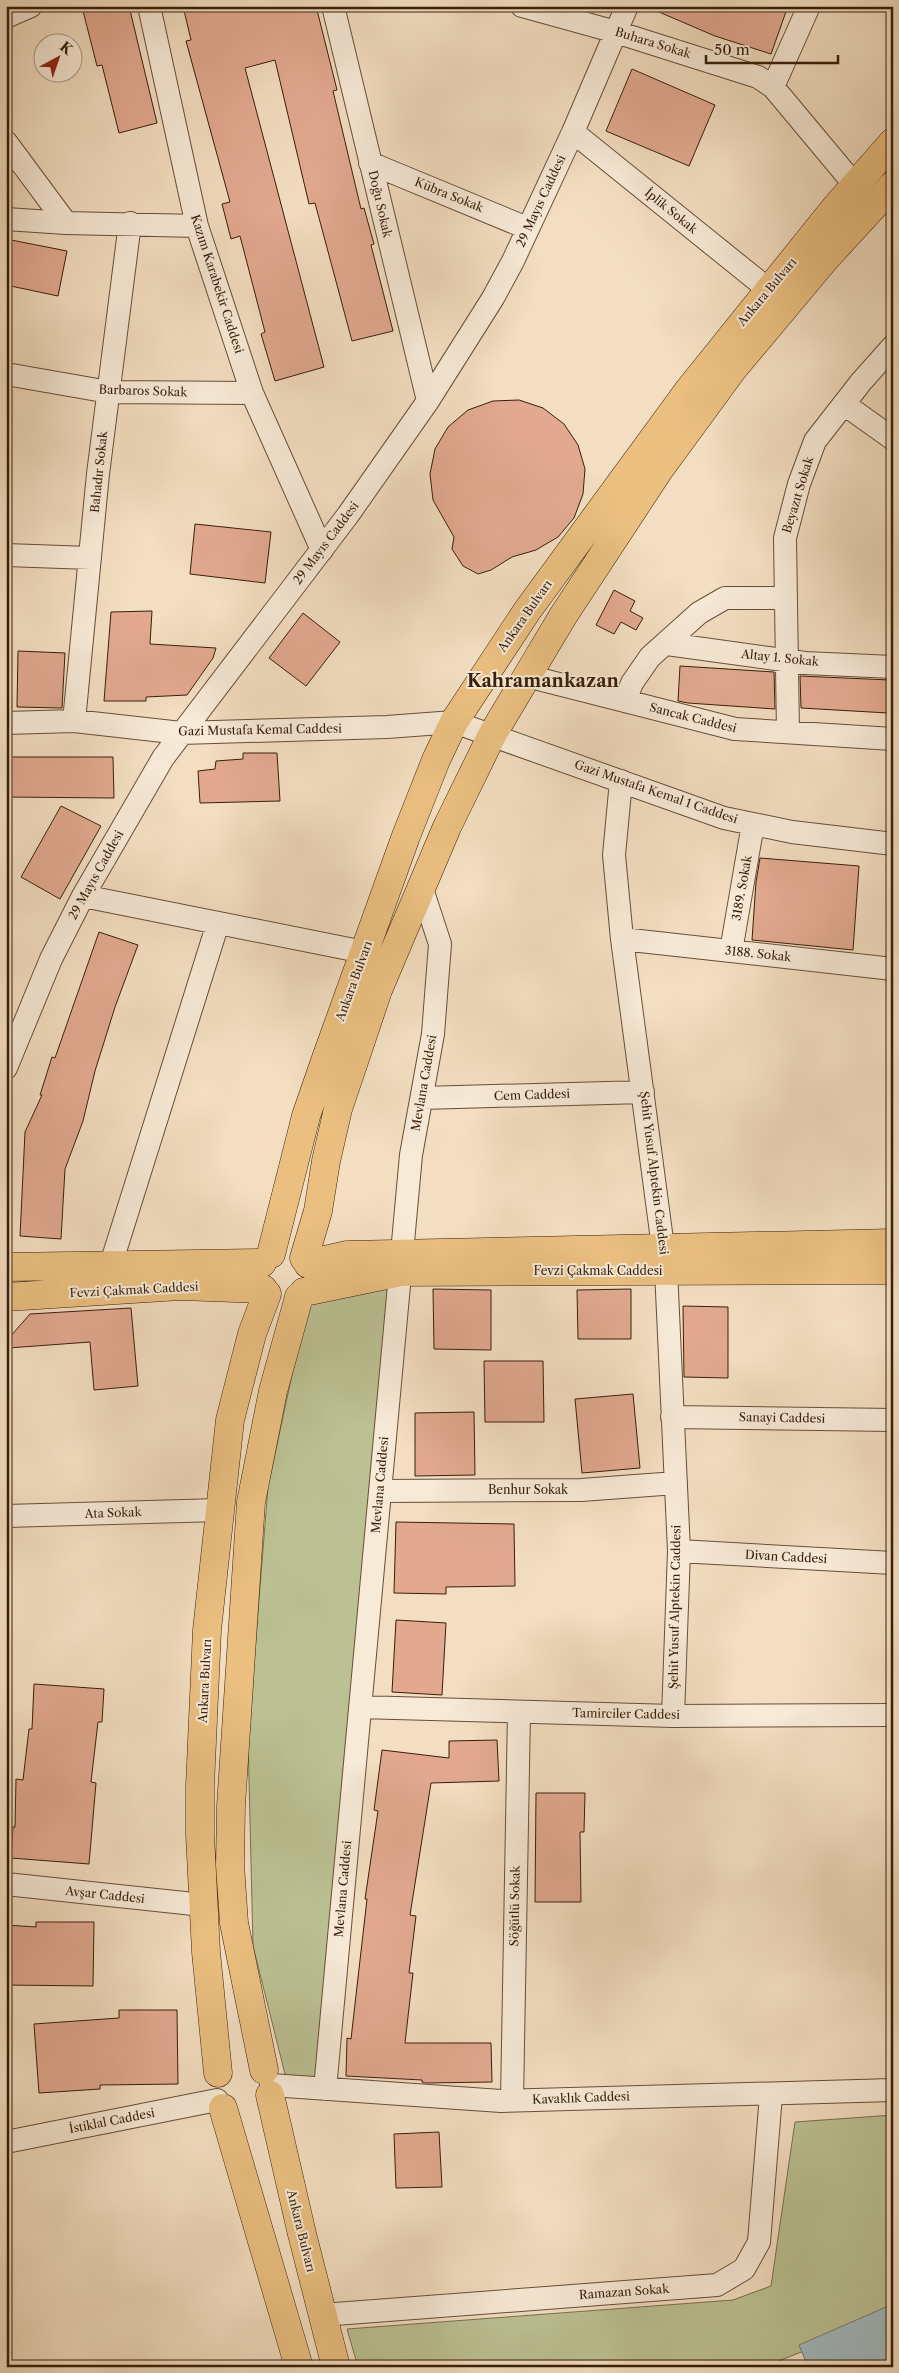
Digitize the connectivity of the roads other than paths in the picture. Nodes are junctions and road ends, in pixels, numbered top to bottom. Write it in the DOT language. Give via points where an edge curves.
graph roads {
  1 [pos="31,6"];
  2 [pos="149,6"];
  3 [pos="333,6"];
  4 [pos="522,6"];
  5 [pos="627,6"];
  6 [pos="809,6"];
  7 [pos="6,17"];
  8 [pos="616,32"];
  9 [pos="773,87"];
  10 [pos="573,132"];
  11 [pos="6,142"];
  12 [pos="893,142"];
  13 [pos="370,163"];
  14 [pos="854,184"];
  15 [pos="893,185"];
  16 [pos="6,219"];
  17 [pos="66,222"];
  18 [pos="130,223"];
  19 [pos="196,226"];
  20 [pos="527,228"];
  21 [pos="768,290"];
  22 [pos="893,346"];
  23 [pos="6,374"];
  24 [pos="109,392"];
  25 [pos="252,393"];
  26 [pos="428,401"];
  27 [pos="844,404"];
  28 [pos="893,439"];
  29 [pos="322,550"];
  30 [pos="6,555"];
  31 [pos="90,558"];
  32 [pos="784,598"];
  33 [pos="667,644"];
  34 [pos="789,661"];
  35 [pos="893,667"];
  36 [pos="527,676"];
  37 [pos="626,701"];
  38 [pos="74,720"];
  39 [pos="454,722"];
  40 [pos="6,723"];
  41 [pos="788,732"];
  42 [pos="181,733"];
  43 [pos="492,735"];
  44 [pos="893,739"];
  45 [pos="621,781"];
  46 [pos="753,824"];
  47 [pos="893,844"];
  48 [pos="420,886"];
  49 [pos="83,896"];
  50 [pos="218,923"];
  51 [pos="622,939"];
  52 [pos="731,951"];
  53 [pos="364,952"];
  54 [pos="893,969"];
  55 [pos="6,1068"];
  56 [pos="644,1092"];
  57 [pos="422,1098"];
  58 [pos="893,1243"];
  59 [pos="665,1259"];
  60 [pos="306,1261"];
  61 [pos="402,1263"];
  62 [pos="111,1264"];
  63 [pos="6,1267"];
  64 [pos="893,1270"];
  65 [pos="266,1275"];
  66 [pos="302,1295"];
  67 [pos="6,1297"];
  68 [pos="672,1417"];
  69 [pos="893,1420"];
  70 [pos="676,1483"];
  71 [pos="380,1491"];
  72 [pos="219,1510"];
  73 [pos="6,1516"];
  74 [pos="679,1551"];
  75 [pos="893,1563"];
  76 [pos="360,1707"];
  77 [pos="519,1712"];
  78 [pos="893,1715"];
  79 [pos="673,1716"];
  80 [pos="6,1884"];
  81 [pos="203,1905"];
  82 [pos="268,2083"];
  83 [pos="325,2089"];
  84 [pos="893,2090"];
  85 [pos="220,2094"];
  86 [pos="770,2095"];
  87 [pos="512,2100"];
  88 [pos="6,2142"];
  89 [pos="322,2315"];
  90 [pos="299,2367"];
  91 [pos="336,2367"];
  1 -- 7 [label="street"];
  2 -- 19 [label="street, Kazım Karabekir Caddesi"];
  3 -- 13 [label="street, Doğu Sokak"];
  4 -- 8 [label="street, Buhara Sokak"];
  5 -- 8 [label="street, 29 Mayıs Caddesi"];
  6 -- 9 [label="street"];
  8 -- 9 [label="street, Buhara Sokak" via="758,77"];
  8 -- 10 [label="street, 29 Mayıs Caddesi"];
  9 -- 14 [label="street, Buhara Sokak"];
  10 -- 20 [label="street, 29 Mayıs Caddesi"];
  10 -- 21 [label="street, İplik Sokak"];
  11 -- 17 [label="street"];
  12 -- 14 [label="main road, Ankara Bulvarı"];
  13 -- 20 [label="street, Kübra Sokak"];
  13 -- 26 [label="street, Doğu Sokak"];
  14 -- 21 [label="main road, Ankara Bulvarı"];
  15 -- 36 [label="main road, Ankara Bulvarı" via="826,258 716,392 619,528"];
  16 -- 17 [label="street"];
  17 -- 18 [label="street"];
  18 -- 19 [label="street"];
  18 -- 24 [label="street, Bahadır Sokak"];
  19 -- 25 [label="street, Kazım Karabekir Caddesi"];
  20 -- 26 [label="street, 29 Mayıs Caddesi" via="493,298"];
  21 -- 39 [label="main road, Ankara Bulvarı" via="627,473 528,611"];
  22 -- 27 [label="street, Beyazıt Sokak"];
  23 -- 24 [label="street, Barbaros Sokak"];
  24 -- 25 [label="street, Barbaros Sokak"];
  24 -- 31 [label="street, Bahadır Sokak"];
  25 -- 29 [label="street, Kazım Karabekir Caddesi"];
  26 -- 29 [label="street, 29 Mayıs Caddesi"];
  27 -- 28 [label="street"];
  27 -- 32 [label="street, Beyazıt Sokak" via="815,441 799,484 785,538"];
  29 -- 42 [label="street, 29 Mayıs Caddesi"];
  30 -- 31 [label="street"];
  31 -- 38 [label="street, Bahadır Sokak"];
  32 -- 33 [label="street" via="725,598 699,613"];
  32 -- 34 [label="street, Beyazıt Sokak"];
  33 -- 34 [label="street, Altay 1. Sokak"];
  33 -- 37 [label="street" via="650,657 632,682"];
  34 -- 35 [label="street, Altay 1. Sokak"];
  34 -- 41 [label="street, Beyazıt Sokak"];
  36 -- 37 [label="street, Sancak Caddesi"];
  36 -- 43 [label="main road, Ankara Bulvarı"];
  37 -- 41 [label="street, Sancak Caddesi" via="735,729"];
  38 -- 40 [label="street, Gazi Mustafa Kemal Caddesi"];
  38 -- 42 [label="street, Gazi Mustafa Kemal Caddesi"];
  39 -- 42 [label="street, Gazi Mustafa Kemal Caddesi"];
  39 -- 43 [label="street, Gazi Mustafa Kemal 1 Caddesi"];
  39 -- 53 [label="main road, Ankara Bulvarı" via="424,790"];
  41 -- 44 [label="street, Sancak Caddesi"];
  42 -- 49 [label="street, 29 Mayıs Caddesi" via="146,786"];
  43 -- 45 [label="street, Gazi Mustafa Kemal 1 Caddesi"];
  43 -- 48 [label="main road, Ankara Bulvarı"];
  45 -- 46 [label="street, Gazi Mustafa Kemal 1 Caddesi" via="724,818"];
  45 -- 51 [label="street, Şehit Yusuf Alptekin Caddesi" via="614,855"];
  46 -- 47 [label="street, Gazi Mustafa Kemal 1 Caddesi"];
  46 -- 52 [label="street, 3189. Sokak"];
  48 -- 57 [label="street, Mevlana Caddesi" via="440,944 433,1034"];
  48 -- 60 [label="main road, Ankara Bulvarı" via="378,990 338,1109"];
  49 -- 50 [label="street"];
  49 -- 55 [label="street, 29 Mayıs Caddesi" via="50,959"];
  50 -- 53 [label="street"];
  50 -- 62 [label="street"];
  51 -- 52 [label="street, 3188. Sokak"];
  51 -- 56 [label="street, Şehit Yusuf Alptekin Caddesi"];
  52 -- 54 [label="street, 3188. Sokak"];
  53 -- 65 [label="main road, Ankara Bulvarı" via="306,1116"];
  56 -- 57 [label="street, Cem Caddesi"];
  56 -- 59 [label="street, Şehit Yusuf Alptekin Caddesi"];
  57 -- 61 [label="street, Mevlana Caddesi" via="411,1155"];
  58 -- 59 [label="main road, Fevzi Çakmak Caddesi"];
  59 -- 61 [label="main road, Fevzi Çakmak Caddesi"];
  59 -- 64 [label="main road, Fevzi Çakmak Caddesi"];
  59 -- 68 [label="street, Şehit Yusuf Alptekin Caddesi"];
  60 -- 61 [label="main road, Fevzi Çakmak Caddesi" via="347,1255"];
  60 -- 65 [label="main road" via="284,1250"];
  60 -- 66 [label="main road" via="310,1279"];
  61 -- 66 [label="main road, Fevzi Çakmak Caddesi"];
  61 -- 71 [label="street, Mevlana Caddesi"];
  62 -- 63 [label="main road, Fevzi Çakmak Caddesi"];
  62 -- 65 [label="main road, Fevzi Çakmak Caddesi"];
  65 -- 66 [label="main road" via="278,1300"];
  65 -- 67 [label="main road, Fevzi Çakmak Caddesi" via="180,1286"];
  65 -- 72 [label="main road, Ankara Bulvarı" via="230,1420"];
  66 -- 82 [label="main road, Ankara Bulvarı" via="273,1391 251,1502 231,1806 230,1865 234,1922"];
  68 -- 69 [label="street, Sanayi Caddesi"];
  68 -- 70 [label="street, Şehit Yusuf Alptekin Caddesi"];
  70 -- 71 [label="street, Benhur Sokak" via="581,1490"];
  70 -- 74 [label="street, Şehit Yusuf Alptekin Caddesi"];
  71 -- 76 [label="street, Mevlana Caddesi"];
  72 -- 73 [label="street, Ata Sokak"];
  72 -- 81 [label="main road, Ankara Bulvarı" via="207,1630 200,1777"];
  74 -- 75 [label="street, Divan Caddesi"];
  74 -- 79 [label="street, Şehit Yusuf Alptekin Caddesi"];
  76 -- 77 [label="street, Tamirciler Caddesi"];
  76 -- 83 [label="street, Mevlana Caddesi"];
  77 -- 79 [label="street, Tamirciler Caddesi"];
  77 -- 87 [label="street, Söğütlü Sokak"];
  78 -- 79 [label="street, Tamirciler Caddesi"];
  80 -- 81 [label="street, Avşar Caddesi"];
  81 -- 85 [label="main road, Ankara Bulvarı"];
  82 -- 83 [label="street, Kavaklık Caddesi"];
  82 -- 85 [label="main road" via="259,2111 250,2115 231,2113"];
  82 -- 85 [label="main road" via="257,2064 240,2060 224,2067"];
  82 -- 89 [label="main road, Ankara Bulvarı"];
  83 -- 87 [label="street, Kavaklık Caddesi"];
  84 -- 86 [label="street, Kavaklık Caddesi"];
  85 -- 88 [label="street, İstiklal Caddesi"];
  85 -- 90 [label="main road, Ankara Bulvarı"];
  86 -- 87 [label="street, Kavaklık Caddesi"];
  86 -- 89 [label="street, Ramazan Sokak" via="759,2242 744,2270 717,2285"];
  89 -- 91 [label="main road, Ankara Bulvarı"];
}
